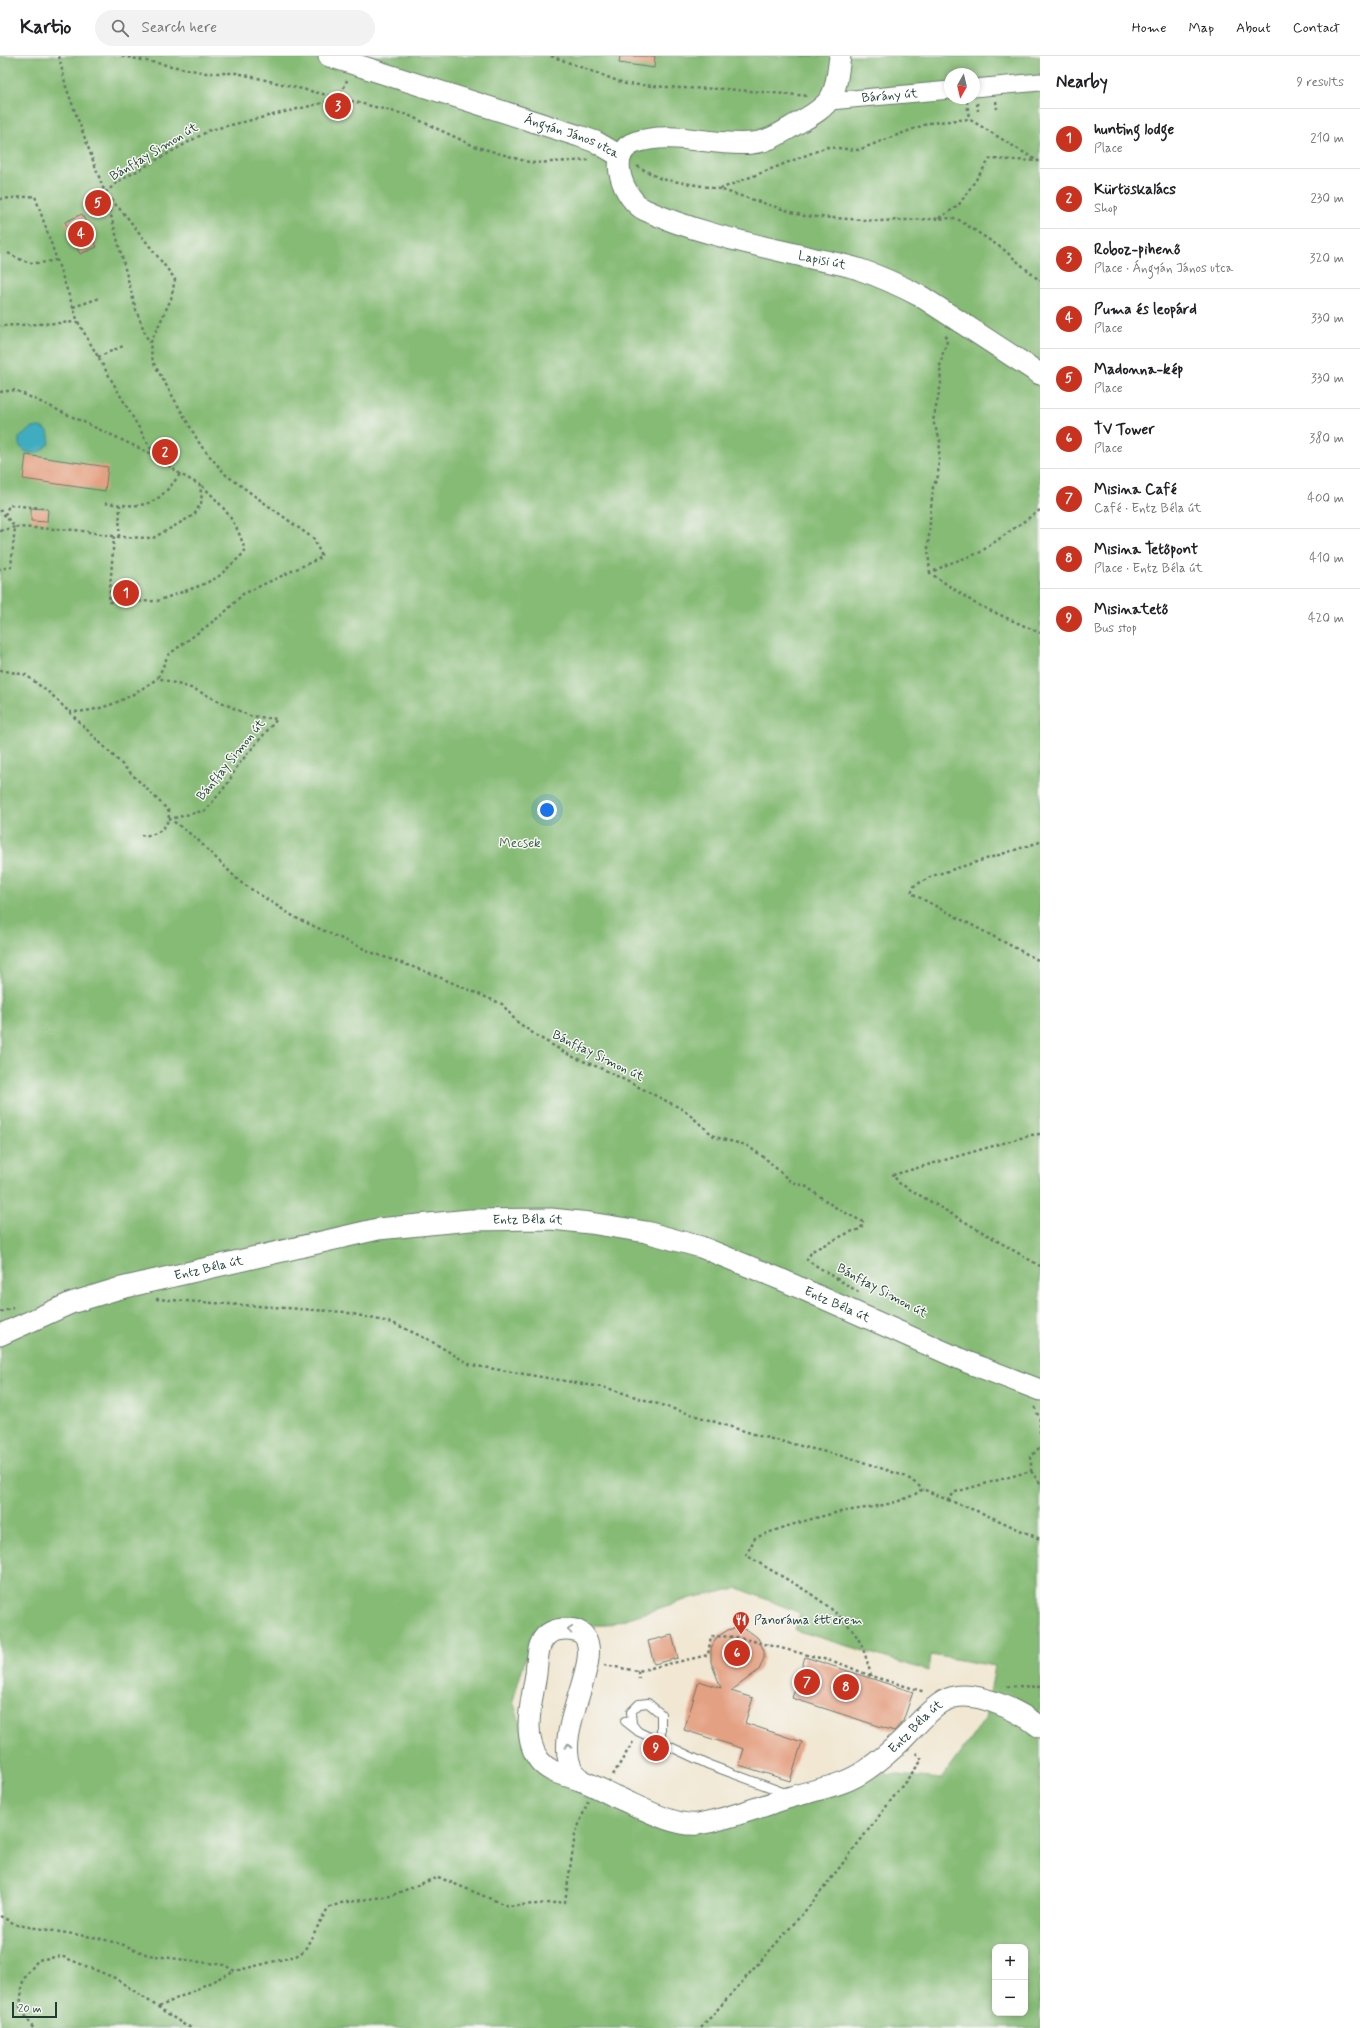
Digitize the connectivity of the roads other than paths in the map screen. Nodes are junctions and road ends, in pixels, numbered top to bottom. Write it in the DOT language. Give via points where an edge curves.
graph roads {
  1 [pos="329,56"];
  2 [pos="840,56"];
  3 [pos="1040,82"];
  4 [pos="980,87"];
  5 [pos="944,90"];
  6 [pos="832,98"];
  7 [pos="620,156"];
  8 [pos="1040,374"];
  9 [pos="0,1335"];
  10 [pos="1035,1389"];
  11 [pos="625,1722"];
  12 [pos="1040,1727"];
  13 [pos="639,1732"];
  14 [pos="661,1742"];
  15 [pos="588,1784"];
  16 [pos="794,1796"];
  1 -- 7 [label="street, Ángyán János utca" via="579,136 596,142"];
  2 -- 6 [label="street"];
  3 -- 4 [label="street"];
  5 -- 6 [label="street, Bárány út"];
  6 -- 7 [label="street, Ángyán János utca" via="818,112 775,136 753,143 668,138 630,145"];
  7 -- 8 [label="street, Lapisi út" via="620,174 629,195 638,207 676,222 721,235 862,270 922,297"];
  9 -- 10 [label="street, Entz Béla út" via="71,1304 117,1290 378,1229 470,1220 552,1219 646,1232 702,1247"];
  11 -- 13 [label="lane"];
  12 -- 16 [label="street, Entz Béla út" via="1007,1707 975,1697 952,1697 926,1715 904,1738 864,1772 832,1787"];
  13 -- 14 [label="lane"];
  13 -- 14 [label="lane" via="632,1724 631,1712 639,1704 648,1703 661,1714"];
  14 -- 16 [label="lane" via="707,1764"];
  15 -- 15 [label="street, Entz Béla út, one-way" via="572,1770 568,1742 589,1649 583,1634 576,1630 557,1629 548,1634 540,1645 529,1733 539,1760 558,1775"];
  15 -- 16 [label="street, Entz Béla út" via="676,1821 695,1824 732,1816"];
}
